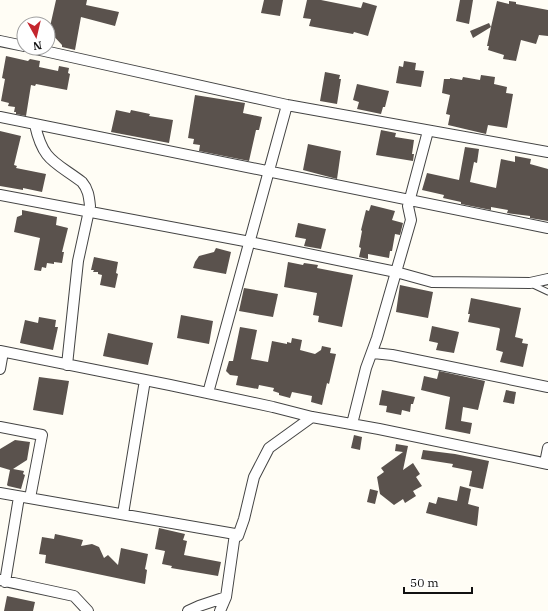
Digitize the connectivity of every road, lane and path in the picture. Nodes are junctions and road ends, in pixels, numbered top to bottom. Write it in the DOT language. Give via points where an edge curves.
graph roads {
  1 [pos="0,41"];
  2 [pos="16,44"];
  3 [pos="56,54"];
  4 [pos="287,105"];
  5 [pos="0,117"];
  6 [pos="35,124"];
  7 [pos="428,131"];
  8 [pos="548,152"];
  9 [pos="269,172"];
  10 [pos="0,195"];
  11 [pos="410,200"];
  12 [pos="89,211"];
  13 [pos="548,228"];
  14 [pos="250,242"];
  15 [pos="396,272"];
  16 [pos="548,279"];
  17 [pos="530,283"];
  18 [pos="548,292"];
  19 [pos="2,352"];
  20 [pos="373,352"];
  21 [pos="67,365"];
  22 [pos="0,368"];
  23 [pos="144,380"];
  24 [pos="548,387"];
  25 [pos="208,393"];
  26 [pos="312,417"];
  27 [pos="352,424"];
  28 [pos="0,427"];
  29 [pos="548,448"];
  30 [pos="547,464"];
  31 [pos="0,493"];
  32 [pos="19,497"];
  33 [pos="30,498"];
  34 [pos="123,514"];
  35 [pos="235,534"];
  36 [pos="3,581"];
  37 [pos="226,596"];
  38 [pos="88,611"];
  39 [pos="188,611"];
  40 [pos="220,611"];
  1 -- 2 [label="street"];
  3 -- 4 [label="street"];
  4 -- 7 [label="street"];
  4 -- 9 [label="street"];
  5 -- 6 [label="street"];
  6 -- 9 [label="street"];
  6 -- 12 [label="street" via="48,157 86,187 90,197"];
  7 -- 8 [label="street"];
  7 -- 11 [label="street"];
  9 -- 11 [label="street"];
  9 -- 14 [label="street"];
  10 -- 12 [label="street"];
  11 -- 13 [label="street"];
  11 -- 15 [label="street" via="408,206 411,220"];
  12 -- 14 [label="street"];
  12 -- 21 [label="street" via="78,261"];
  14 -- 15 [label="street"];
  14 -- 25 [label="street"];
  15 -- 17 [label="street" via="432,282"];
  15 -- 20 [label="street"];
  16 -- 17 [label="street"];
  17 -- 18 [label="lane"];
  19 -- 21 [label="street"];
  19 -- 22 [label="street"];
  20 -- 24 [label="street"];
  20 -- 27 [label="street" via="366,368"];
  21 -- 23 [label="street"];
  23 -- 25 [label="street"];
  23 -- 34 [label="street"];
  25 -- 26 [label="street"];
  26 -- 27 [label="street"];
  26 -- 35 [label="street" via="269,448 254,477 238,536"];
  27 -- 30 [label="street"];
  28 -- 33 [label="street" via="42,434"];
  29 -- 30 [label="street"];
  31 -- 32 [label="street"];
  32 -- 33 [label="street"];
  32 -- 36 [label="street"];
  33 -- 34 [label="street"];
  34 -- 35 [label="street"];
  35 -- 37 [label="street"];
  36 -- 38 [label="street" via="74,596"];
  37 -- 39 [label="street"];
  37 -- 40 [label="street"];
}
